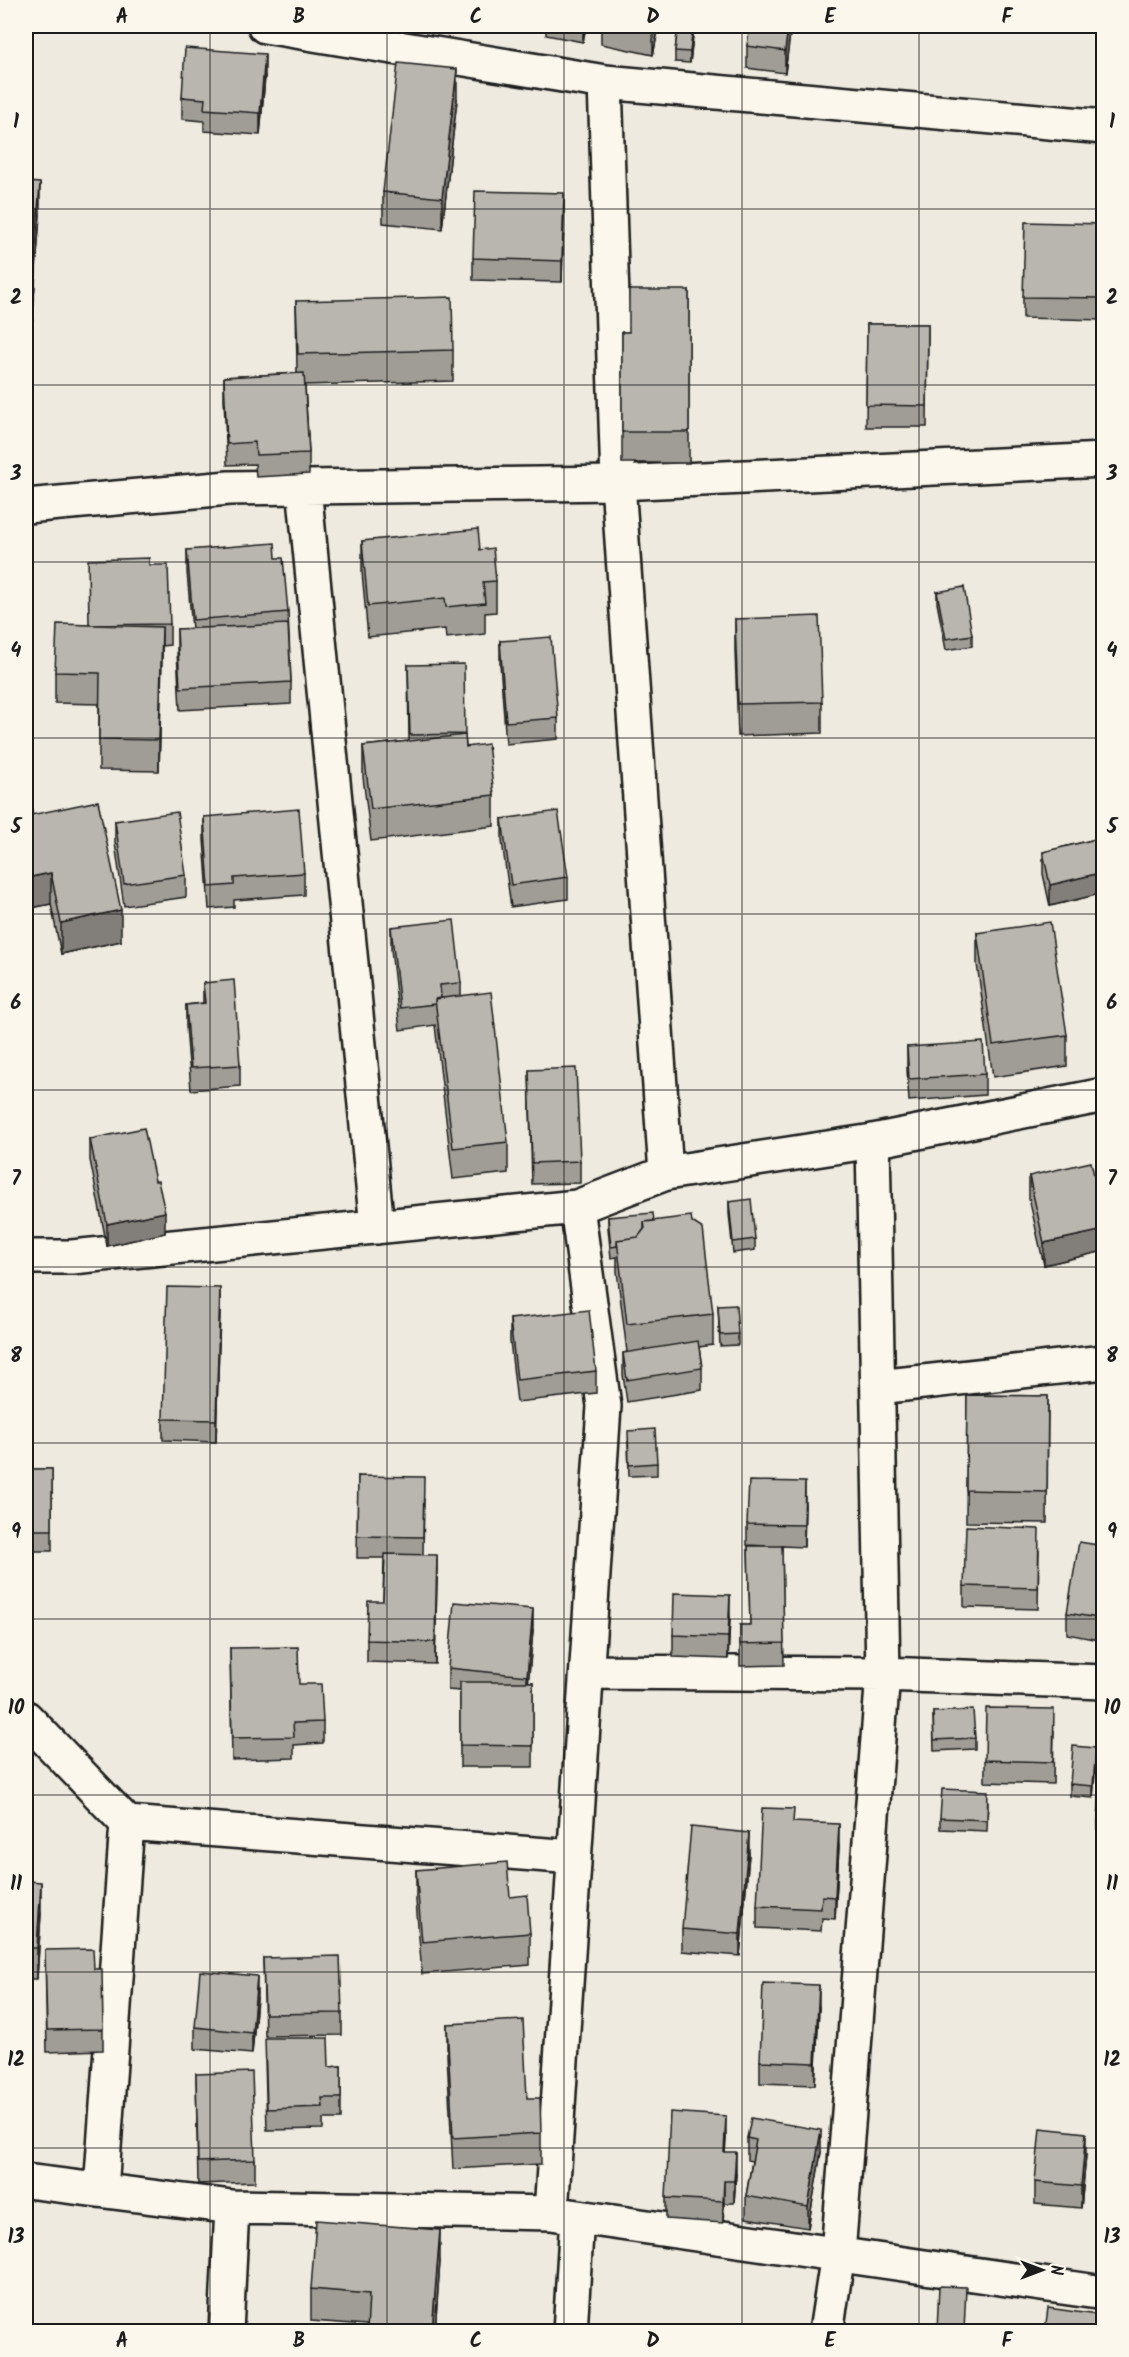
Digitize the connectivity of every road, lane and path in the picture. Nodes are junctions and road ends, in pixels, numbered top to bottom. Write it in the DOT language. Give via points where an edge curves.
graph roads {
  1 [pos="265,26"];
  2 [pos="605,82"];
  3 [pos="1104,127"];
  4 [pos="1104,460"];
  5 [pos="618,483"];
  6 [pos="304,487"];
  7 [pos="26,506"];
  8 [pos="1104,1095"];
  9 [pos="873,1141"];
  10 [pos="666,1173"];
  11 [pos="577,1207"];
  12 [pos="377,1227"];
  13 [pos="26,1257"];
  14 [pos="1104,1362"];
  15 [pos="878,1388"];
  16 [pos="587,1672"];
  17 [pos="883,1674"];
  18 [pos="1104,1682"];
  19 [pos="26,1718"];
  20 [pos="127,1823"];
  21 [pos="574,1857"];
  22 [pos="26,2181"];
  23 [pos="101,2190"];
  24 [pos="232,2207"];
  25 [pos="564,2215"];
  26 [pos="838,2254"];
  27 [pos="1104,2293"];
  28 [pos="226,2331"];
  29 [pos="570,2331"];
  30 [pos="826,2331"];
  1 -- 2 [label="street"];
  2 -- 3 [label="street"];
  2 -- 5 [label="street"];
  4 -- 5 [label="street"];
  5 -- 6 [label="street"];
  5 -- 10 [label="street"];
  6 -- 7 [label="street" via="229,488"];
  6 -- 12 [label="street"];
  8 -- 9 [label="street"];
  9 -- 10 [label="street"];
  9 -- 15 [label="street"];
  10 -- 11 [label="street"];
  11 -- 12 [label="street"];
  11 -- 16 [label="street" via="604,1406"];
  12 -- 13 [label="street" via="72,1257"];
  14 -- 15 [label="street"];
  15 -- 17 [label="street"];
  16 -- 17 [label="street"];
  16 -- 21 [label="street"];
  17 -- 18 [label="street"];
  17 -- 26 [label="street"];
  19 -- 20 [label="street"];
  20 -- 21 [label="street"];
  20 -- 23 [label="street"];
  21 -- 25 [label="street"];
  22 -- 23 [label="street"];
  23 -- 24 [label="street"];
  24 -- 25 [label="street"];
  24 -- 28 [label="street"];
  25 -- 26 [label="street"];
  25 -- 29 [label="street"];
  26 -- 27 [label="street"];
  26 -- 30 [label="street"];
}
